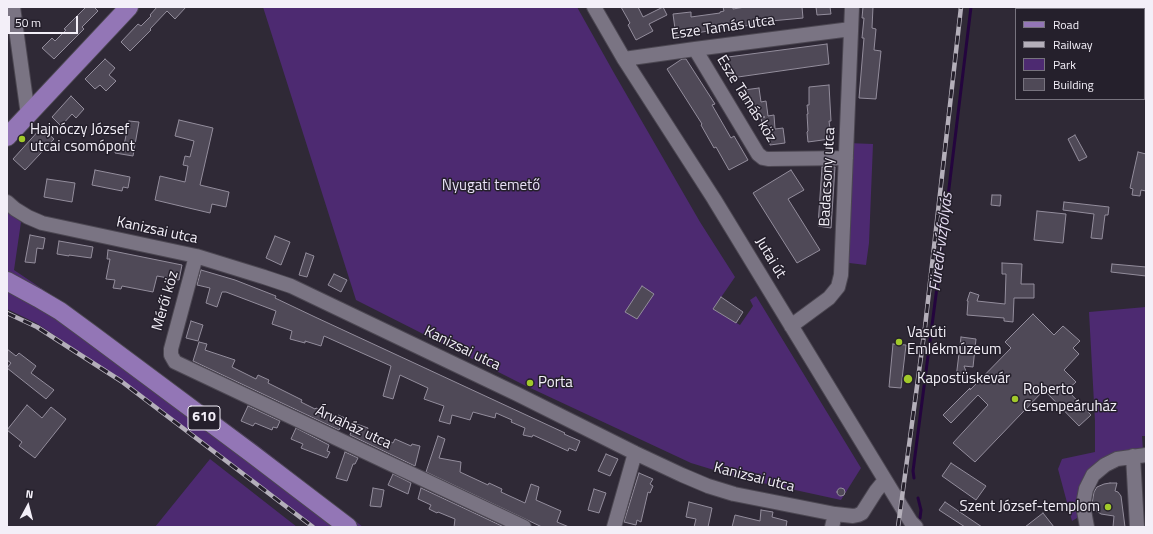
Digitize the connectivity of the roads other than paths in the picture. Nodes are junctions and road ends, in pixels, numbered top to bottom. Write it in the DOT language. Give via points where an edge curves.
graph roads {
  1 [pos="13,7"];
  2 [pos="129,7"];
  3 [pos="594,7"];
  4 [pos="852,7"];
  5 [pos="851,29"];
  6 [pos="695,49"];
  7 [pos="624,59"];
  8 [pos="28,115"];
  9 [pos="7,137"];
  10 [pos="846,158"];
  11 [pos="7,202"];
  12 [pos="196,256"];
  13 [pos="7,281"];
  14 [pos="791,326"];
  15 [pos="171,355"];
  16 [pos="635,453"];
  17 [pos="1139,455"];
  18 [pos="885,480"];
  19 [pos="834,521"];
  20 [pos="348,527"];
  21 [pos="524,527"];
  22 [pos="614,527"];
  23 [pos="916,527"];
  24 [pos="1087,527"];
  25 [pos="1137,527"];
  1 -- 8 [label="street"];
  2 -- 8 [label="main road"];
  3 -- 7 [label="street, Jutai út"];
  4 -- 5 [label="street, Badacsony utca"];
  5 -- 6 [label="street, Esze Tamás utca"];
  5 -- 10 [label="street, Badacsony utca"];
  6 -- 7 [label="street, Esze Tamás utca"];
  6 -- 10 [label="street, Esze Tamás köz" via="758,154 763,158"];
  7 -- 14 [label="street, Jutai út" via="718,205"];
  8 -- 9 [label="main road"];
  10 -- 14 [label="street, Badacsony utca" via="841,275 838,287 829,298"];
  11 -- 12 [label="street, Kanizsai utca" via="14,209 42,223"];
  12 -- 15 [label="street, Mérői köz"];
  12 -- 16 [label="street, Kanizsai utca" via="291,286"];
  13 -- 20 [label="main road, 610" via="78,324"];
  14 -- 18 [label="street, Jutai út"];
  15 -- 21 [label="street, Árvaház utca" via="175,362 183,367"];
  16 -- 19 [label="street, Kanizsai utca" via="734,494"];
  16 -- 22 [label="street"];
  17 -- 24 [label="street" via="1105,464 1093,475 1086,489 1083,505"];
  17 -- 25 [label="street"];
  18 -- 19 [label="street, Kanizsai utca" via="862,513"];
  18 -- 23 [label="street, Jutai út"];
}
